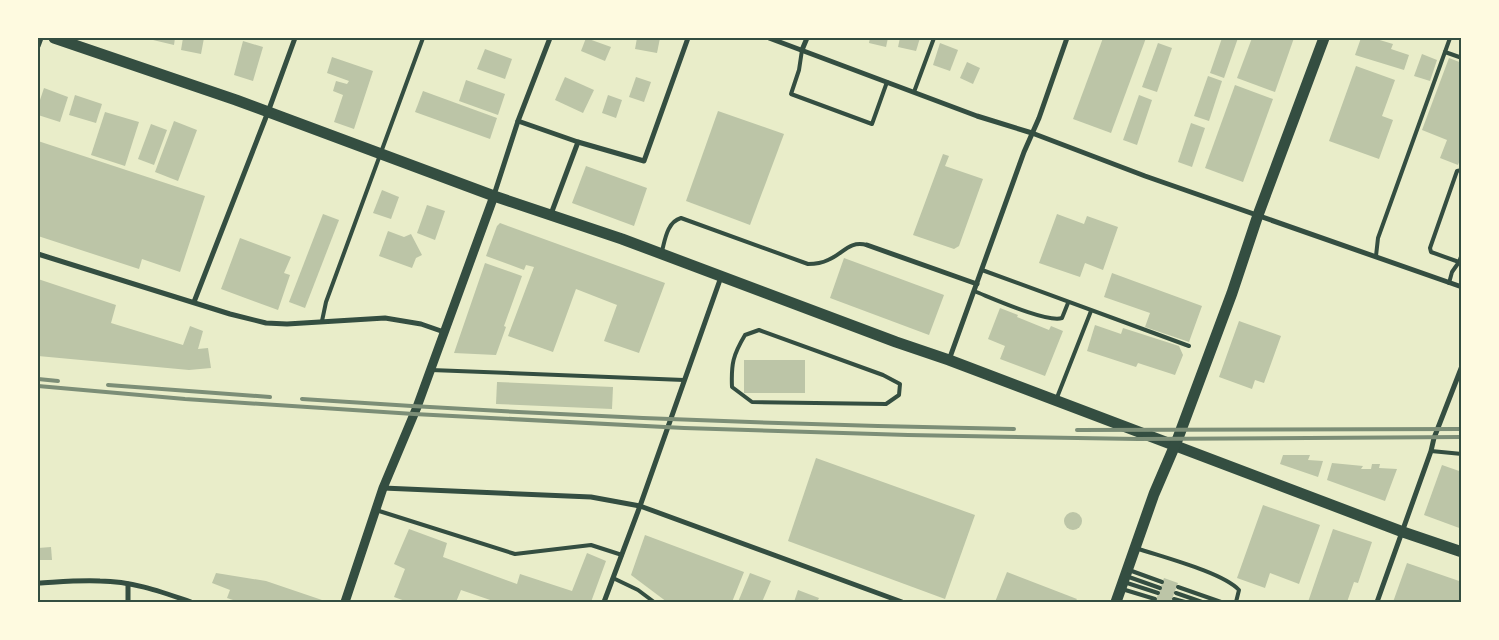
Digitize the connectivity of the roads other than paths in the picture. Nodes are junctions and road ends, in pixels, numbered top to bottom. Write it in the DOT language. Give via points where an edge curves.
graph roads {
  1 [pos="41,38"];
  2 [pos="54,38"];
  3 [pos="295,38"];
  4 [pos="423,38"];
  5 [pos="550,38"];
  6 [pos="688,38"];
  7 [pos="769,38"];
  8 [pos="807,38"];
  9 [pos="934,38"];
  10 [pos="1067,38"];
  11 [pos="1324,38"];
  12 [pos="1450,38"];
  13 [pos="38,46"];
  14 [pos="802,50"];
  15 [pos="1445,52"];
  16 [pos="1462,58"];
  17 [pos="888,82"];
  18 [pos="914,92"];
  19 [pos="268,112"];
  20 [pos="518,121"];
  21 [pos="1032,133"];
  22 [pos="578,142"];
  23 [pos="380,154"];
  24 [pos="1459,171"];
  25 [pos="494,196"];
  26 [pos="551,214"];
  27 [pos="1258,215"];
  28 [pos="867,245"];
  29 [pos="38,254"];
  30 [pos="661,254"];
  31 [pos="1462,254"];
  32 [pos="1376,256"];
  33 [pos="1458,262"];
  34 [pos="982,270"];
  35 [pos="721,276"];
  36 [pos="1449,283"];
  37 [pos="977,284"];
  38 [pos="1462,287"];
  39 [pos="974,291"];
  40 [pos="194,302"];
  41 [pos="1068,303"];
  42 [pos="1091,311"];
  43 [pos="322,321"];
  44 [pos="444,332"];
  45 [pos="772,334"];
  46 [pos="1189,346"];
  47 [pos="949,360"];
  48 [pos="1462,366"];
  49 [pos="430,370"];
  50 [pos="684,380"];
  51 [pos="1055,400"];
  52 [pos="1175,446"];
  53 [pos="1431,450"];
  54 [pos="1462,454"];
  55 [pos="383,488"];
  56 [pos="640,506"];
  57 [pos="376,510"];
  58 [pos="1403,532"];
  59 [pos="1135,548"];
  60 [pos="1462,552"];
  61 [pos="622,556"];
  62 [pos="613,578"];
  63 [pos="1124,579"];
  64 [pos="1162,582"];
  65 [pos="38,583"];
  66 [pos="128,584"];
  67 [pos="1178,587"];
  68 [pos="1160,588"];
  69 [pos="1158,593"];
  70 [pos="1176,594"];
  71 [pos="1155,599"];
  72 [pos="1174,599"];
  73 [pos="128,602"];
  74 [pos="192,602"];
  75 [pos="346,602"];
  76 [pos="604,602"];
  77 [pos="654,602"];
  78 [pos="898,602"];
  79 [pos="1116,602"];
  80 [pos="1185,602"];
  81 [pos="1202,602"];
  82 [pos="1221,602"];
  83 [pos="1236,602"];
  84 [pos="1377,602"];
  1 -- 13 [label="street"];
  2 -- 19 [label="main road"];
  3 -- 19 [label="street"];
  4 -- 23 [label="lane"];
  5 -- 20 [label="street"];
  6 -- 22 [label="street" via="644,161"];
  7 -- 14 [label="street"];
  8 -- 14 [label="street"];
  9 -- 18 [label="lane"];
  10 -- 21 [label="street"];
  11 -- 27 [label="main road"];
  12 -- 15 [label="lane"];
  14 -- 17 [label="street"];
  14 -- 17 [label="lane" via="791,94 872,124"];
  15 -- 16 [label="lane"];
  15 -- 32 [label="lane" via="1378,238"];
  17 -- 18 [label="street"];
  18 -- 21 [label="street"];
  19 -- 23 [label="main road"];
  19 -- 40 [label="street"];
  20 -- 22 [label="street"];
  20 -- 25 [label="street"];
  21 -- 27 [label="street"];
  21 -- 34 [label="street"];
  22 -- 26 [label="street"];
  23 -- 25 [label="main road"];
  23 -- 43 [label="lane"];
  24 -- 33 [label="lane" via="1430,248 1431,252"];
  25 -- 26 [label="main road"];
  25 -- 44 [label="street"];
  26 -- 30 [label="main road"];
  27 -- 32 [label="street"];
  27 -- 52 [label="main road"];
  28 -- 30 [label="lane" via="852,245 828,260 808,264 681,218 670,226"];
  28 -- 37 [label="street"];
  29 -- 40 [label="street"];
  30 -- 35 [label="main road"];
  31 -- 33 [label="lane"];
  32 -- 36 [label="street"];
  33 -- 36 [label="lane"];
  34 -- 37 [label="street"];
  34 -- 41 [label="lane"];
  35 -- 47 [label="main road"];
  35 -- 50 [label="street"];
  36 -- 38 [label="street"];
  37 -- 39 [label="street"];
  39 -- 41 [label="lane" via="1057,320 1062,318"];
  39 -- 47 [label="street"];
  40 -- 43 [label="street" via="266,323"];
  41 -- 42 [label="lane"];
  42 -- 46 [label="lane"];
  42 -- 51 [label="lane"];
  43 -- 44 [label="street" via="385,318 422,324"];
  44 -- 49 [label="street"];
  45 -- 45 [label="lane" via="758,330 745,335 735,353 731,368 732,387 752,402 886,404 899,395 900,384 883,375"];
  47 -- 51 [label="main road"];
  48 -- 53 [label="street"];
  49 -- 50 [label="lane"];
  49 -- 55 [label="street"];
  50 -- 56 [label="street"];
  51 -- 52 [label="main road"];
  52 -- 58 [label="main road"];
  52 -- 59 [label="main road" via="1156,487"];
  53 -- 54 [label="lane"];
  53 -- 58 [label="street"];
  55 -- 56 [label="street" via="591,497"];
  55 -- 57 [label="street"];
  56 -- 61 [label="street"];
  56 -- 78 [label="street"];
  57 -- 61 [label="lane" via="515,554 591,544"];
  57 -- 75 [label="street"];
  58 -- 60 [label="main road"];
  58 -- 84 [label="street"];
  59 -- 63 [label="main road"];
  59 -- 83 [label="lane" via="1227,581 1239,590"];
  61 -- 62 [label="street"];
  62 -- 76 [label="street"];
  62 -- 77 [label="lane"];
  63 -- 64 [label="lane"];
  63 -- 68 [label="lane"];
  63 -- 69 [label="lane"];
  63 -- 71 [label="lane"];
  63 -- 79 [label="main road"];
  65 -- 66 [label="street" via="101,580"];
  66 -- 73 [label="street"];
  66 -- 74 [label="street"];
  67 -- 82 [label="lane"];
  70 -- 81 [label="lane"];
  72 -- 80 [label="lane"];
}
